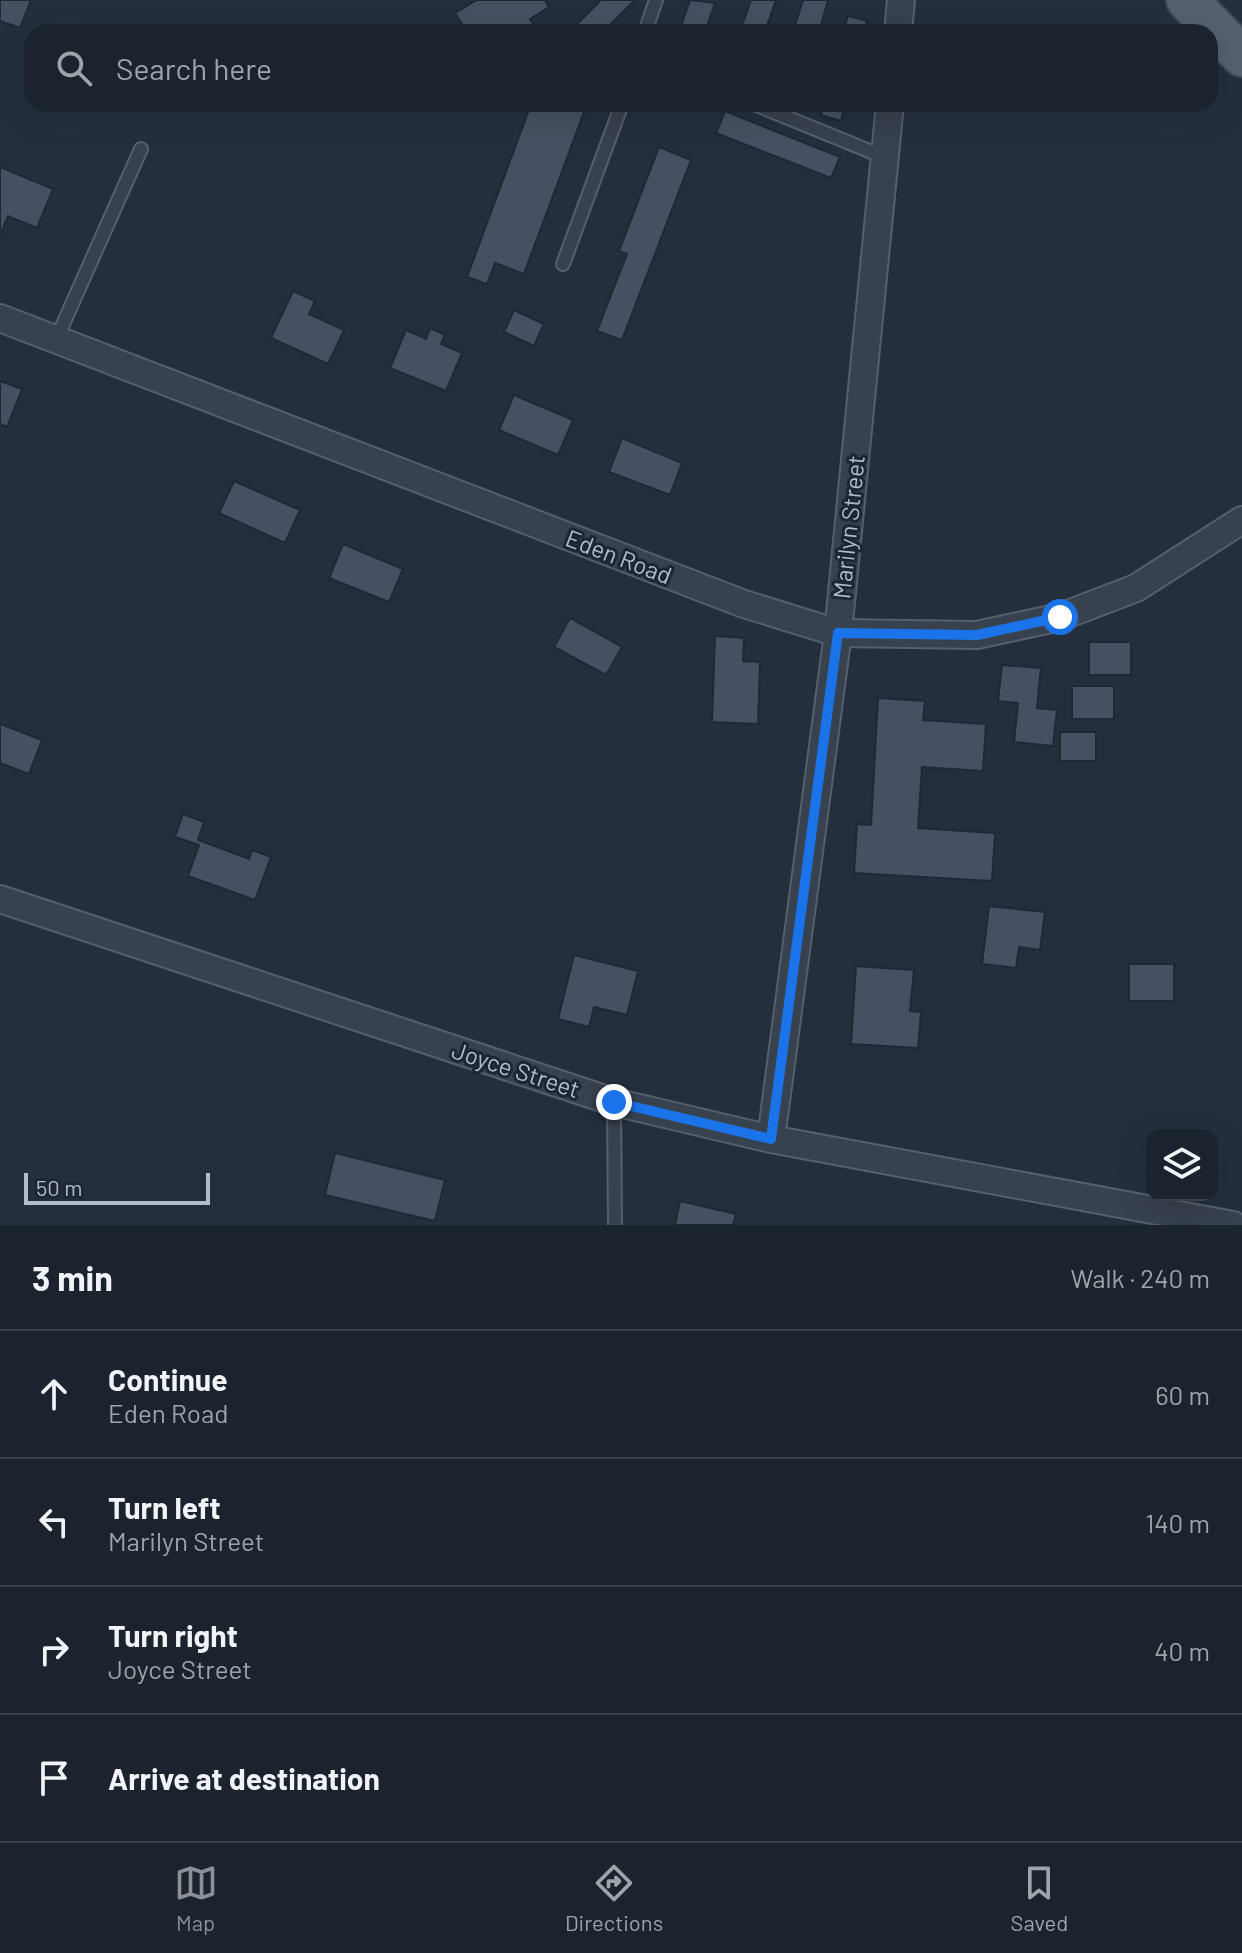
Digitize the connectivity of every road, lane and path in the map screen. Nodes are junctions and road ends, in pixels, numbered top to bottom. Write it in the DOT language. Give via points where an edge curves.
graph roads {
  1 [pos="656,0"];
  2 [pos="901,0"];
  3 [pos="1187,0"];
  4 [pos="648,24"];
  5 [pos="899,24"];
  6 [pos="1211,24"];
  7 [pos="1218,32"];
  8 [pos="1242,56"];
  9 [pos="619,112"];
  10 [pos="774,112"];
  11 [pos="889,112"];
  12 [pos="141,149"];
  13 [pos="884,157"];
  14 [pos="563,264"];
  15 [pos="0,318"];
  16 [pos="56,340"];
  17 [pos="1242,520"];
  18 [pos="838,633"];
  19 [pos="0,899"];
  20 [pos="614,1102"];
  21 [pos="771,1139"];
  22 [pos="615,1225"];
  23 [pos="1233,1225"];
  1 -- 4 [label="lane"];
  2 -- 5 [label="street"];
  3 -- 6 [label="main road"];
  7 -- 8 [label="main road"];
  9 -- 14 [label="lane"];
  10 -- 13 [label="lane"];
  11 -- 13 [label="street, Marilyn Street"];
  12 -- 16 [label="lane"];
  13 -- 18 [label="street, Marilyn Street"];
  15 -- 16 [label="street, Eden Road"];
  16 -- 18 [label="street, Eden Road" via="744,604"];
  17 -- 18 [label="street, Eden Road" via="1136,588 1060,617 977,635"];
  18 -- 21 [label="street, Marilyn Street"];
  19 -- 20 [label="street, Joyce Street"];
  20 -- 21 [label="street, Joyce Street"];
  20 -- 22 [label="lane"];
  21 -- 23 [label="street, Joyce Street"];
}
